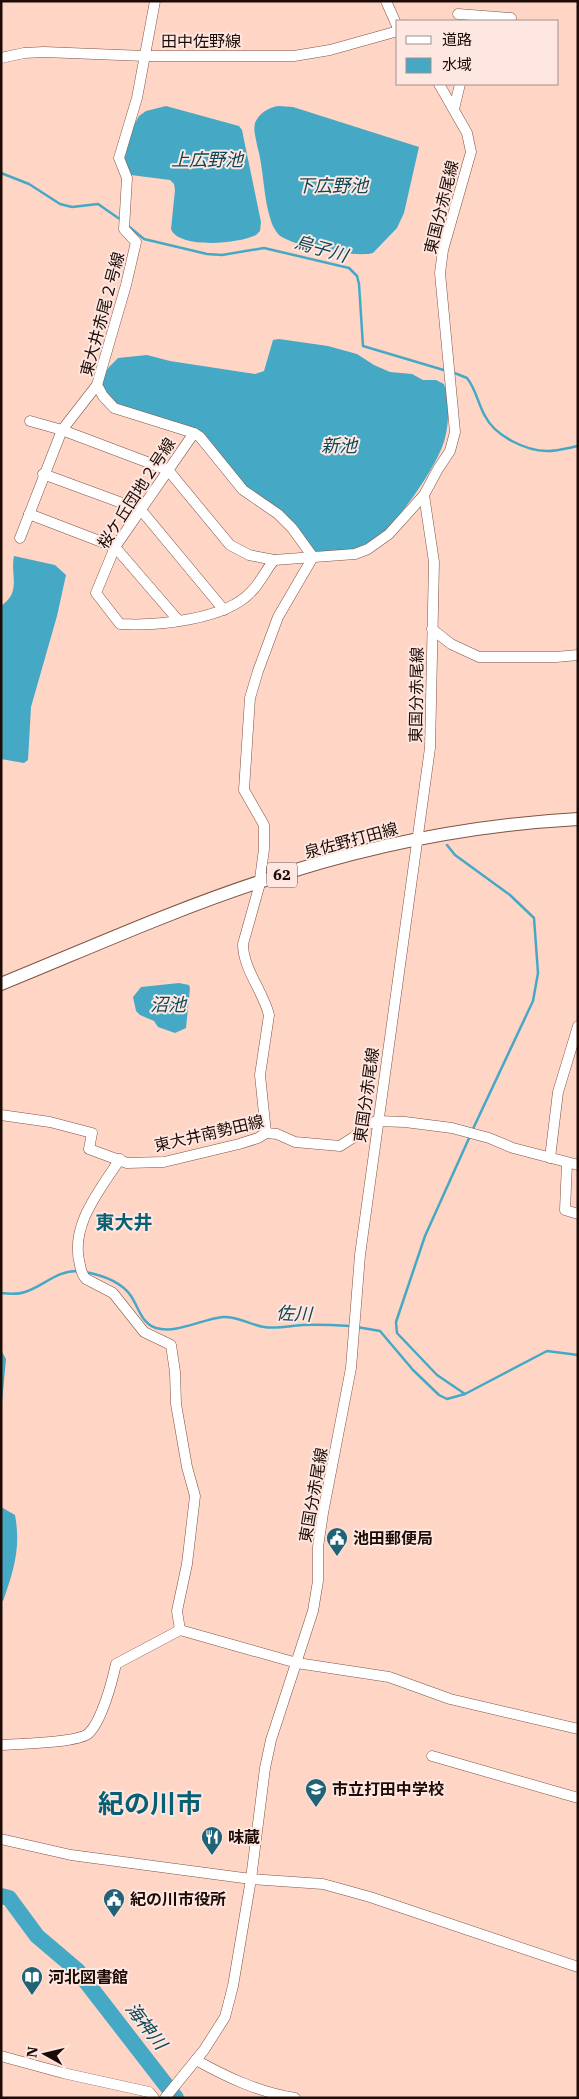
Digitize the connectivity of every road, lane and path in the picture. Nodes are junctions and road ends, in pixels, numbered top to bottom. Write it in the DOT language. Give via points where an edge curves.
graph roads {
  1 [pos="155,1"];
  2 [pos="386,1"];
  3 [pos="458,14"];
  4 [pos="475,18"];
  5 [pos="511,18"];
  6 [pos="396,25"];
  7 [pos="396,31"];
  8 [pos="145,56"];
  9 [pos="1,58"];
  10 [pos="440,85"];
  11 [pos="460,85"];
  12 [pos="454,109"];
  13 [pos="97,385"];
  14 [pos="30,421"];
  15 [pos="62,430"];
  16 [pos="194,433"];
  17 [pos="168,470"];
  18 [pos="44,474"];
  19 [pos="424,495"];
  20 [pos="141,510"];
  21 [pos="29,514"];
  22 [pos="20,538"];
  23 [pos="115,547"];
  24 [pos="313,557"];
  25 [pos="274,560"];
  26 [pos="224,610"];
  27 [pos="178,620"];
  28 [pos="432,629"];
  29 [pos="578,655"];
  30 [pos="578,819"];
  31 [pos="417,839"];
  32 [pos="260,881"];
  33 [pos="1,984"];
  34 [pos="578,1026"];
  35 [pos="1,1116"];
  36 [pos="377,1121"];
  37 [pos="266,1133"];
  38 [pos="550,1158"];
  39 [pos="120,1159"];
  40 [pos="567,1163"];
  41 [pos="578,1165"];
  42 [pos="578,1214"];
  43 [pos="180,1630"];
  44 [pos="297,1663"];
  45 [pos="578,1729"];
  46 [pos="1,1746"];
  47 [pos="432,1756"];
  48 [pos="578,1798"];
  49 [pos="1,1839"];
  50 [pos="251,1879"];
  51 [pos="578,1967"];
  52 [pos="1,2056"];
  53 [pos="196,2060"];
  54 [pos="154,2098"];
  55 [pos="165,2098"];
  56 [pos="295,2098"];
  1 -- 8 [label="street, 東大井赤尾２号線"];
  2 -- 6 [label="street"];
  3 -- 4 [label="street"];
  4 -- 5 [label="street"];
  7 -- 8 [label="street, 田中佐野線" via="330,50 294,56"];
  8 -- 9 [label="street, 田中佐野線" via="44,52"];
  8 -- 13 [label="street, 東大井赤尾２号線" via="137,98 119,158 127,178 124,229 136,242"];
  10 -- 12 [label="street, 東国分赤尾線"];
  11 -- 12 [label="street"];
  12 -- 19 [label="street, 東国分赤尾線" via="467,133 471,152 443,250 440,273 455,432 450,451"];
  13 -- 15 [label="street"];
  13 -- 16 [label="street, 東大井赤尾２号線" via="114,408"];
  14 -- 15 [label="street"];
  15 -- 17 [label="street"];
  15 -- 18 [label="street"];
  16 -- 17 [label="street, 桜ケ丘団地２号線"];
  16 -- 24 [label="street, 東大井赤尾２号線" via="243,490 292,528"];
  17 -- 20 [label="street, 桜ケ丘団地２号線"];
  17 -- 25 [label="street" via="230,545 250,555"];
  18 -- 20 [label="street"];
  18 -- 21 [label="street"];
  19 -- 24 [label="street" via="389,534 368,549 355,554"];
  19 -- 28 [label="street, 東国分赤尾線" via="434,562"];
  20 -- 23 [label="street, 桜ケ丘団地２号線"];
  20 -- 26 [label="street"];
  21 -- 22 [label="street"];
  21 -- 23 [label="street"];
  23 -- 27 [label="street"];
  23 -- 27 [label="street, 桜ケ丘団地２号線" via="96,593 120,624"];
  24 -- 25 [label="street"];
  24 -- 32 [label="street" via="278,617 250,698 244,790 264,825"];
  25 -- 26 [label="street, 桜ケ丘団地２号線" via="251,592"];
  26 -- 27 [label="street, 桜ケ丘団地２号線"];
  28 -- 29 [label="street" via="451,644 479,657"];
  28 -- 31 [label="street, 東国分赤尾線" via="430,748"];
  30 -- 31 [label="main road, 泉佐野打田線 / 62" via="528,822"];
  31 -- 32 [label="main road, 泉佐野打田線 / 62"];
  31 -- 36 [label="street, 東国分赤尾線"];
  32 -- 33 [label="main road, 泉佐野打田線 / 62"];
  32 -- 37 [label="street" via="242,944 267,1006 260,1075"];
  34 -- 38 [label="street" via="558,1092"];
  35 -- 39 [label="street, 東大井南勢田線" via="50,1122 92,1133 89,1148"];
  36 -- 37 [label="street, 東大井南勢田線" via="366,1125 340,1146 295,1142 278,1134"];
  36 -- 38 [label="street" via="452,1128"];
  36 -- 44 [label="street, 東国分赤尾線" via="346,1396 323,1513 313,1611"];
  37 -- 39 [label="street, 東大井南勢田線" via="239,1144 164,1162 127,1163"];
  38 -- 40 [label="street"];
  39 -- 43 [label="street" via="85,1214 77,1255 82,1272 113,1293 144,1332 171,1345 176,1372 176,1404 194,1496 187,1564 176,1611"];
  40 -- 41 [label="street"];
  40 -- 42 [label="street" via="565,1210"];
  43 -- 44 [label="street"];
  43 -- 46 [label="street" via="116,1664 104,1706 89,1733 75,1739"];
  44 -- 45 [label="street" via="390,1677 450,1699"];
  44 -- 50 [label="street, 東国分赤尾線" via="265,1768"];
  47 -- 48 [label="street"];
  49 -- 50 [label="street" via="71,1855"];
  50 -- 51 [label="street" via="322,1884 346,1890"];
  50 -- 53 [label="street, 東国分赤尾線" via="225,2017"];
  52 -- 54 [label="street" via="149,2092"];
  53 -- 55 [label="street, 東国分赤尾線"];
  53 -- 56 [label="street" via="254,2088"];
}
